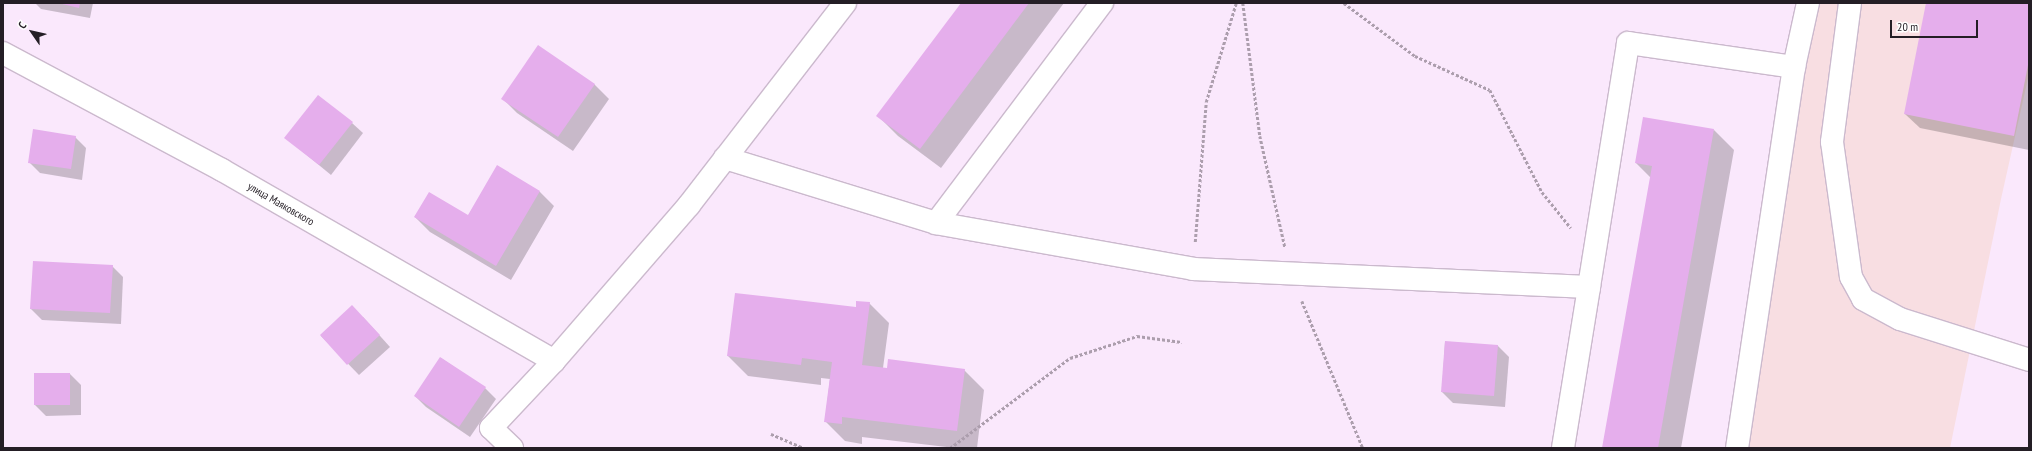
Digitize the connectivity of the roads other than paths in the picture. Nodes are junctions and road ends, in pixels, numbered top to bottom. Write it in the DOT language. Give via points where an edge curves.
graph roads {
  1 [pos="845,3"];
  2 [pos="1102,3"];
  3 [pos="1808,3"];
  4 [pos="1850,3"];
  5 [pos="3,53"];
  6 [pos="1794,67"];
  7 [pos="725,158"];
  8 [pos="936,223"];
  9 [pos="1588,287"];
  10 [pos="2029,360"];
  11 [pos="554,361"];
  12 [pos="512,448"];
  13 [pos="1563,448"];
  14 [pos="1737,448"];
  1 -- 7 [label="street"];
  2 -- 8 [label="street"];
  3 -- 6 [label="street"];
  4 -- 10 [label="street" via="1832,142 1851,277 1863,299 1900,319"];
  5 -- 11 [label="street, улица Маяковского" via="222,170"];
  6 -- 9 [label="street" via="1628,43"];
  6 -- 14 [label="street"];
  7 -- 8 [label="street"];
  7 -- 11 [label="street" via="689,205"];
  8 -- 9 [label="street" via="1193,269"];
  9 -- 13 [label="street"];
  11 -- 12 [label="street" via="491,428"];
}
